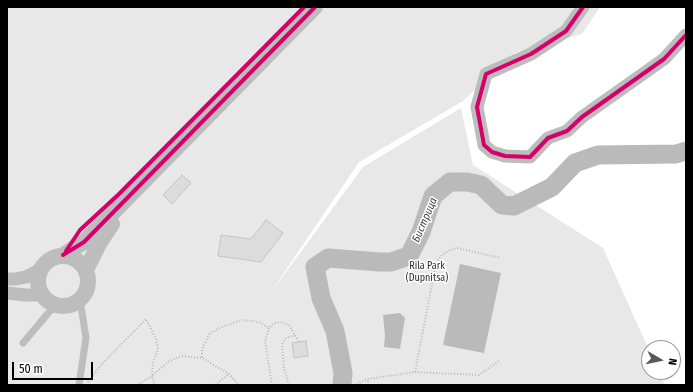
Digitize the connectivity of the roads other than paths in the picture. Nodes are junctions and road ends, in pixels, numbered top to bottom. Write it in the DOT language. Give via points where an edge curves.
graph roads {
  1 [pos="315,7"];
  2 [pos="583,7"];
  3 [pos="686,35"];
  4 [pos="129,197"];
  5 [pos="63,255"];
  6 [pos="40,269"];
  7 [pos="86,270"];
  8 [pos="7,279"];
  9 [pos="7,293"];
  10 [pos="42,295"];
  11 [pos="80,300"];
  12 [pos="55,305"];
  13 [pos="23,343"];
  14 [pos="79,385"];
  1 -- 4 [label="street"];
  2 -- 3 [label="street" via="566,30 531,54 486,74 477,107 484,145 492,152 530,158 548,138 567,131 582,117 664,59"];
  4 -- 5 [label="street" via="84,242"];
  4 -- 7 [label="street" via="100,242"];
  5 -- 6 [label="street" via="50,259"];
  5 -- 7 [label="street" via="77,260"];
  6 -- 8 [label="street" via="26,277"];
  6 -- 10 [label="street" via="38,282"];
  7 -- 11 [label="street" via="88,288"];
  9 -- 10 [label="street"];
  10 -- 12 [label="street"];
  11 -- 12 [label="street" via="72,305"];
  11 -- 14 [label="lane" via="86,338"];
  12 -- 13 [label="lane"];
}
